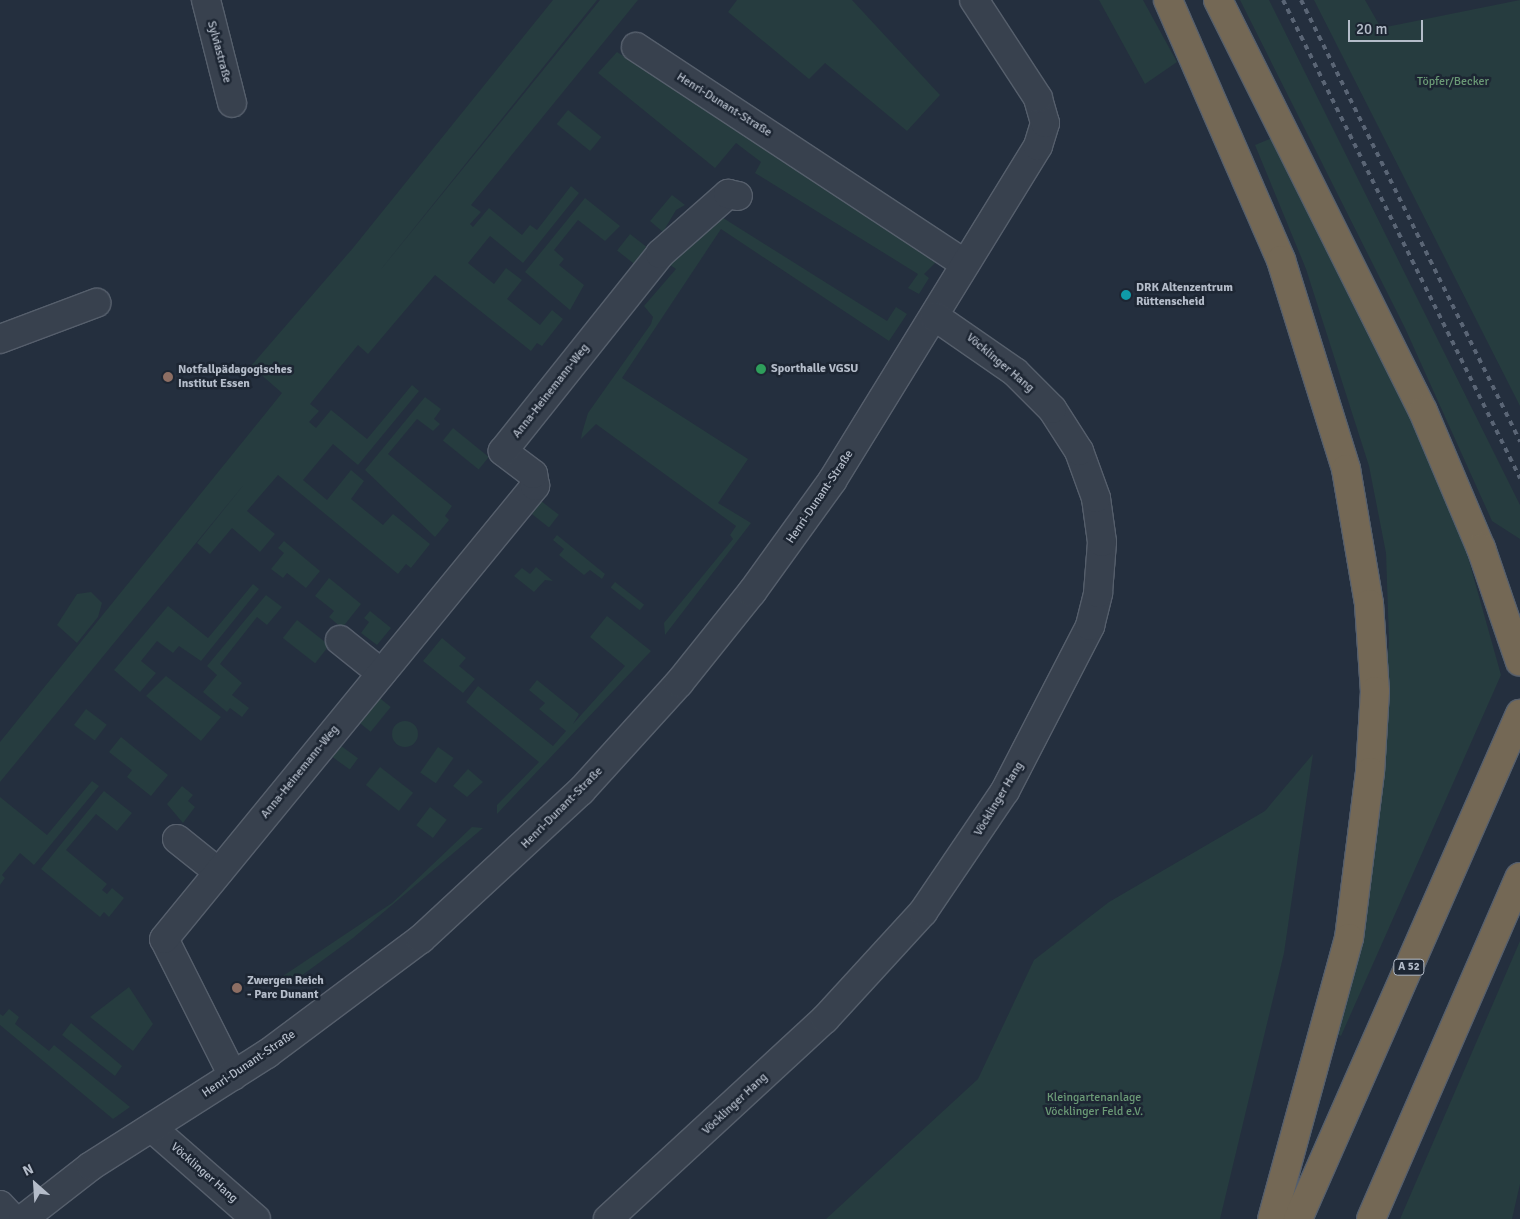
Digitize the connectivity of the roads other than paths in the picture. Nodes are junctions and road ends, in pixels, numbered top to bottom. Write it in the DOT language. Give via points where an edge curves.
graph roads {
  1 [pos="206,0"];
  2 [pos="974,0"];
  3 [pos="1168,0"];
  4 [pos="1218,0"];
  5 [pos="636,47"];
  6 [pos="232,103"];
  7 [pos="738,196"];
  8 [pos="963,263"];
  9 [pos="96,304"];
  10 [pos="934,316"];
  11 [pos="0,339"];
  12 [pos="340,640"];
  13 [pos="1520,662"];
  14 [pos="381,673"];
  15 [pos="1520,714"];
  16 [pos="177,839"];
  17 [pos="218,872"];
  18 [pos="1520,878"];
  19 [pos="233,1076"];
  20 [pos="152,1128"];
  21 [pos="0,1205"];
  22 [pos="13,1219"];
  23 [pos="23,1219"];
  24 [pos="256,1219"];
  25 [pos="608,1219"];
  26 [pos="1272,1219"];
  27 [pos="1298,1219"];
  28 [pos="1370,1219"];
  1 -- 6 [label="street, Sylviastraße"];
  2 -- 8 [label="street, Henri-Dunant-Straße" via="1038,98 1045,124 1038,146"];
  3 -- 26 [label="highway" via="1281,260 1346,469 1369,604 1374,691 1371,756 1350,938"];
  4 -- 13 [label="highway" via="1422,411 1481,548"];
  5 -- 8 [label="street, Henri-Dunant-Straße"];
  7 -- 14 [label="street, Anna-Heinemann-Weg" via="728,194 660,254 504,451 533,474 534,486"];
  8 -- 10 [label="street, Henri-Dunant-Straße"];
  9 -- 11 [label="street"];
  10 -- 19 [label="street, Henri-Dunant-Straße" via="832,481 752,592 679,683 581,791 394,961"];
  10 -- 25 [label="street, Vöcklinger Hang" via="1016,372 1052,409 1079,451 1096,498 1102,542 1098,593 1090,626 1005,791 923,912 818,1026"];
  12 -- 14 [label="street"];
  14 -- 17 [label="street, Anna-Heinemann-Weg"];
  15 -- 27 [label="highway, A 52"];
  16 -- 17 [label="street"];
  17 -- 19 [label="street, Anna-Heinemann-Weg" via="164,939"];
  18 -- 28 [label="highway"];
  19 -- 20 [label="street, Henri-Dunant-Straße"];
  20 -- 23 [label="street, Henri-Dunant-Straße" via="91,1166"];
  20 -- 24 [label="street, Vöcklinger Hang"];
  21 -- 22 [label="street"];
}
